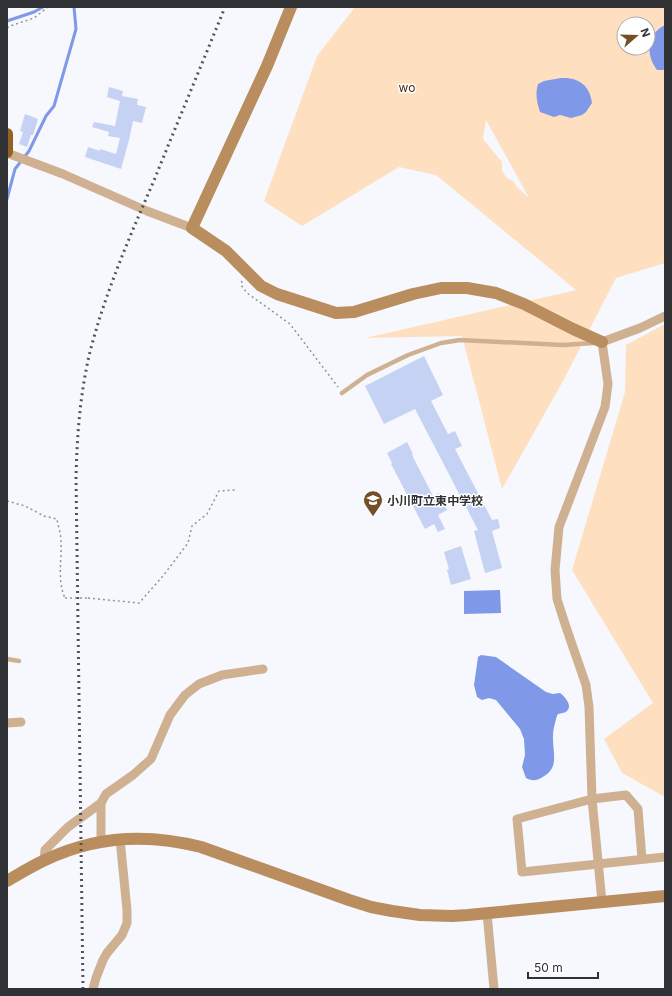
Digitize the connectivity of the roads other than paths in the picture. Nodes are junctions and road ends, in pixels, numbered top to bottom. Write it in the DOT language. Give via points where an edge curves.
graph roads {
  1 [pos="291,7"];
  2 [pos="7,134"];
  3 [pos="7,153"];
  4 [pos="192,228"];
  5 [pos="665,316"];
  6 [pos="602,342"];
  7 [pos="342,393"];
  8 [pos="7,659"];
  9 [pos="19,661"];
  10 [pos="263,669"];
  11 [pos="21,722"];
  12 [pos="7,723"];
  13 [pos="592,799"];
  14 [pos="101,803"];
  15 [pos="120,839"];
  16 [pos="101,842"];
  17 [pos="665,857"];
  18 [pos="642,859"];
  19 [pos="44,860"];
  20 [pos="598,864"];
  21 [pos="7,881"];
  22 [pos="665,896"];
  23 [pos="602,902"];
  24 [pos="486,913"];
  25 [pos="93,989"];
  26 [pos="494,989"];
  1 -- 4 [label="street" via="267,66"];
  2 -- 3 [label="highway"];
  3 -- 4 [label="street"];
  4 -- 6 [label="street" via="226,251 261,286 277,294 336,313 354,312 440,288 467,288 496,293 524,304"];
  5 -- 6 [label="street"];
  6 -- 7 [label="lane" via="563,345 460,340 441,343 408,355 367,375"];
  6 -- 13 [label="street" via="608,384 605,407 559,527 555,570 557,599 586,685"];
  8 -- 9 [label="lane"];
  10 -- 14 [label="street" via="222,675 198,684 185,695 170,715 151,759 106,794"];
  11 -- 12 [label="street"];
  13 -- 18 [label="street" via="626,795 638,809"];
  13 -- 20 [label="street"];
  13 -- 20 [label="street" via="517,819 521,864 522,872"];
  14 -- 16 [label="street"];
  14 -- 19 [label="street" via="68,827 49,845 45,850"];
  15 -- 16 [label="street"];
  15 -- 24 [label="street" via="142,838 201,846 349,900 392,911 436,916"];
  15 -- 25 [label="street" via="127,922 122,935 103,960"];
  16 -- 19 [label="street" via="75,848"];
  17 -- 18 [label="street"];
  18 -- 20 [label="street"];
  19 -- 21 [label="street"];
  20 -- 23 [label="street"];
  22 -- 23 [label="street"];
  23 -- 24 [label="street"];
  24 -- 26 [label="street"];
}
